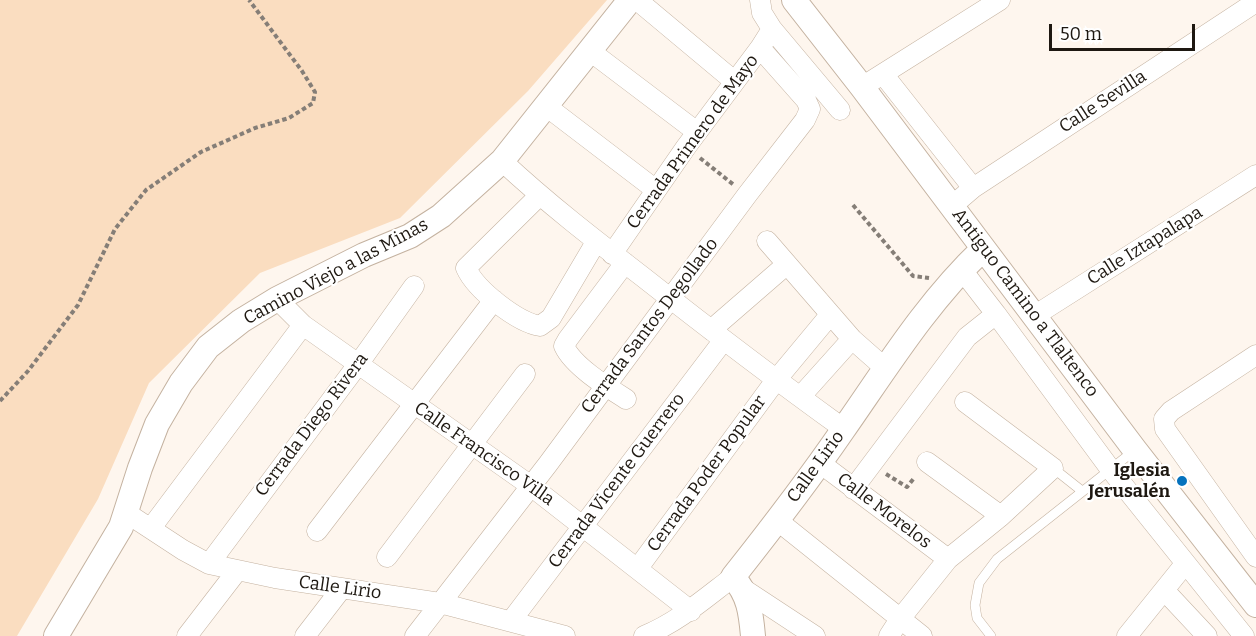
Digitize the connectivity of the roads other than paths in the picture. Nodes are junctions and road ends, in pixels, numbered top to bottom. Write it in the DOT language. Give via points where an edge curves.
graph roads {
  1 [pos="630,0"];
  2 [pos="637,0"];
  3 [pos="760,0"];
  4 [pos="794,0"];
  5 [pos="1000,0"];
  6 [pos="1256,2"];
  7 [pos="772,29"];
  8 [pos="760,48"];
  9 [pos="590,51"];
  10 [pos="883,74"];
  11 [pos="734,81"];
  12 [pos="862,87"];
  13 [pos="546,106"];
  14 [pos="840,110"];
  15 [pos="692,140"];
  16 [pos="502,161"];
  17 [pos="1256,175"];
  18 [pos="973,188"];
  19 [pos="656,190"];
  20 [pos="539,196"];
  21 [pos="952,206"];
  22 [pos="767,241"];
  23 [pos="983,249"];
  24 [pos="611,253"];
  25 [pos="786,264"];
  26 [pos="962,270"];
  27 [pos="414,286"];
  28 [pos="277,299"];
  29 [pos="670,299"];
  30 [pos="494,300"];
  31 [pos="996,314"];
  32 [pos="830,315"];
  33 [pos="1034,316"];
  34 [pos="303,325"];
  35 [pos="717,335"];
  36 [pos="852,339"];
  37 [pos="1256,355"];
  38 [pos="359,363"];
  39 [pos="886,369"];
  40 [pos="525,374"];
  41 [pos="776,380"];
  42 [pos="606,386"];
  43 [pos="800,397"];
  44 [pos="626,399"];
  45 [pos="965,402"];
  46 [pos="414,404"];
  47 [pos="844,429"];
  48 [pos="471,445"];
  49 [pos="1135,450"];
  50 [pos="927,462"];
  51 [pos="820,463"];
  52 [pos="1053,468"];
  53 [pos="1111,470"];
  54 [pos="531,486"];
  55 [pos="853,489"];
  56 [pos="1082,491"];
  57 [pos="125,512"];
  58 [pos="1001,516"];
  59 [pos="778,520"];
  60 [pos="584,526"];
  61 [pos="151,528"];
  62 [pos="318,531"];
  63 [pos="1253,546"];
  64 [pos="387,557"];
  65 [pos="948,559"];
  66 [pos="209,564"];
  67 [pos="1185,564"];
  68 [pos="638,568"];
  69 [pos="237,571"];
  70 [pos="737,583"];
  71 [pos="342,588"];
  72 [pos="1164,590"];
  73 [pos="440,603"];
  74 [pos="1256,605"];
  75 [pos="691,611"];
  76 [pos="900,618"];
  77 [pos="1230,620"];
  78 [pos="516,627"];
  79 [pos="56,636"];
  80 [pos="187,636"];
  81 [pos="305,636"];
  82 [pos="415,636"];
  83 [pos="565,636"];
  84 [pos="644,636"];
  85 [pos="753,636"];
  86 [pos="815,636"];
  87 [pos="889,636"];
  88 [pos="922,636"];
  89 [pos="991,636"];
  90 [pos="1127,636"];
  91 [pos="1207,636"];
  92 [pos="1217,636"];
  93 [pos="1244,636"];
  1 -- 9 [label="street, Camino Viejo a las Minas"];
  2 -- 11 [label="street"];
  3 -- 7 [label="street" via="762,13"];
  4 -- 12 [label="street, Antiguo Camino a Tlaltenco"];
  5 -- 10 [label="street"];
  6 -- 18 [label="street, Calle Sevilla"];
  7 -- 8 [label="street, Cerrada Primero de Mayo"];
  7 -- 14 [label="street"];
  8 -- 11 [label="street, Cerrada Primero de Mayo"];
  8 -- 29 [label="street, Cerrada Santos Degollado" via="810,109 806,120"];
  9 -- 13 [label="street, Camino Viejo a las Minas"];
  9 -- 15 [label="street"];
  10 -- 12 [label="street"];
  10 -- 18 [label="street"];
  11 -- 15 [label="street, Cerrada Primero de Mayo"];
  12 -- 21 [label="street, Antiguo Camino a Tlaltenco"];
  13 -- 16 [label="street, Camino Viejo a las Minas"];
  13 -- 19 [label="street"];
  15 -- 19 [label="street, Cerrada Primero de Mayo"];
  16 -- 20 [label="street"];
  16 -- 28 [label="street, Camino Viejo a las Minas" via="441,216 410,236"];
  17 -- 33 [label="street, Calle Iztapalapa"];
  18 -- 21 [label="street, Calle Sevilla"];
  19 -- 24 [label="street, Cerrada Primero de Mayo"];
  20 -- 24 [label="street"];
  20 -- 30 [label="street" via="466,268 470,278"];
  21 -- 23 [label="street, Antiguo Camino a Tlaltenco"];
  22 -- 25 [label="street"];
  23 -- 26 [label="street, Calle Lirio"];
  23 -- 33 [label="street, Antiguo Camino a Tlaltenco"];
  24 -- 29 [label="street"];
  24 -- 30 [label="street" via="540,326 529,324"];
  24 -- 42 [label="street" via="564,346 568,354"];
  25 -- 32 [label="street"];
  25 -- 35 [label="street, Cerrada Vicente Guerrero"];
  26 -- 31 [label="street"];
  26 -- 39 [label="street, Calle Lirio" via="921,317"];
  27 -- 38 [label="street, Cerrada Diego Rivera"];
  28 -- 34 [label="street, Calle Francisco Villa"];
  28 -- 57 [label="street, Camino Viejo a las Minas" via="208,348 181,383 157,424"];
  29 -- 35 [label="street"];
  29 -- 42 [label="street, Cerrada Santos Degollado"];
  30 -- 46 [label="street"];
  31 -- 53 [label="street"];
  31 -- 55 [label="street" via="967,337"];
  32 -- 36 [label="street"];
  32 -- 41 [label="street, Cerrada Poder Popular"];
  33 -- 49 [label="street, Antiguo Camino a Tlaltenco"];
  34 -- 38 [label="street, Calle Francisco Villa"];
  34 -- 61 [label="street"];
  35 -- 41 [label="street"];
  35 -- 60 [label="street, Cerrada Vicente Guerrero"];
  36 -- 39 [label="street"];
  36 -- 43 [label="street"];
  37 -- 63 [label="street" via="1164,418 1165,429"];
  38 -- 46 [label="street, Calle Francisco Villa"];
  38 -- 66 [label="street, Cerrada Diego Rivera"];
  39 -- 47 [label="street, Calle Lirio"];
  40 -- 48 [label="street"];
  41 -- 43 [label="street"];
  41 -- 68 [label="street, Cerrada Poder Popular"];
  42 -- 44 [label="street"];
  42 -- 54 [label="street, Cerrada Santos Degollado"];
  43 -- 47 [label="street"];
  45 -- 52 [label="street"];
  46 -- 48 [label="street, Calle Francisco Villa"];
  46 -- 62 [label="street"];
  47 -- 51 [label="street, Calle Lirio"];
  48 -- 54 [label="street, Calle Francisco Villa"];
  48 -- 64 [label="street"];
  49 -- 53 [label="lane"];
  49 -- 74 [label="street, Antiguo Camino a Tlaltenco"];
  50 -- 58 [label="street"];
  51 -- 55 [label="street, Calle Morelos"];
  51 -- 59 [label="street, Calle Lirio"];
  52 -- 56 [label="lane"];
  52 -- 58 [label="street"];
  53 -- 56 [label="lane"];
  53 -- 67 [label="street"];
  54 -- 60 [label="street, Calle Francisco Villa"];
  54 -- 73 [label="street, Cerrada Santos Degollado"];
  55 -- 65 [label="street, Calle Morelos"];
  56 -- 89 [label="lane" via="996,559 980,583 975,605 977,618"];
  57 -- 61 [label="street, Calle Lirio"];
  57 -- 79 [label="street, Camino Viejo a las Minas" via="111,545"];
  58 -- 65 [label="street"];
  59 -- 70 [label="street, Calle Lirio"];
  59 -- 76 [label="street"];
  60 -- 68 [label="street, Calle Francisco Villa"];
  60 -- 78 [label="street, Cerrada Vicente Guerrero"];
  61 -- 66 [label="street, Calle Lirio"];
  65 -- 76 [label="street"];
  66 -- 69 [label="street, Calle Lirio"];
  67 -- 72 [label="street"];
  67 -- 77 [label="street"];
  68 -- 75 [label="street, Calle Francisco Villa"];
  69 -- 71 [label="street, Calle Lirio"];
  69 -- 80 [label="street"];
  70 -- 75 [label="street, Calle Lirio"];
  70 -- 85 [label="street" via="749,605"];
  70 -- 86 [label="street"];
  71 -- 73 [label="street, Calle Lirio"];
  71 -- 81 [label="street"];
  72 -- 90 [label="street"];
  72 -- 91 [label="street"];
  73 -- 78 [label="street, Calle Lirio"];
  73 -- 82 [label="street, Cerrada Santos Degollado"];
  75 -- 84 [label="street, Calle Lirio"];
  76 -- 87 [label="street"];
  76 -- 88 [label="street"];
  77 -- 92 [label="street"];
  77 -- 93 [label="street"];
  78 -- 83 [label="street, Calle Lirio"];
}
